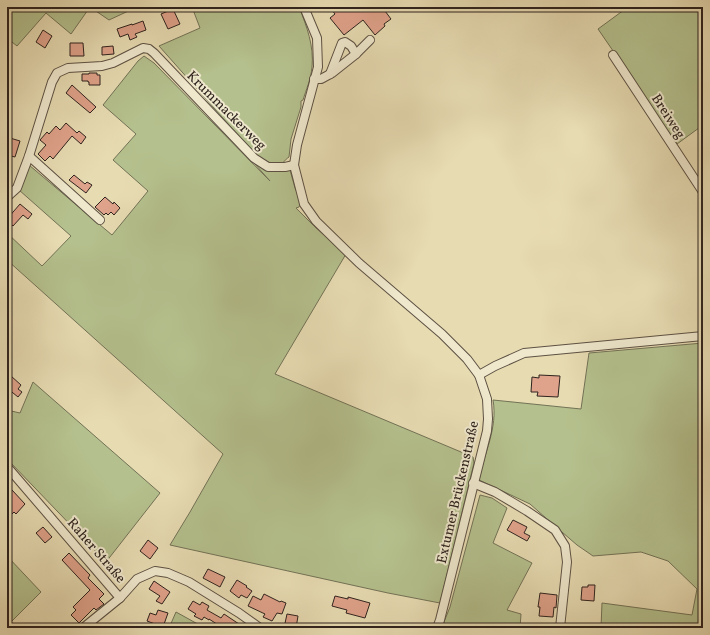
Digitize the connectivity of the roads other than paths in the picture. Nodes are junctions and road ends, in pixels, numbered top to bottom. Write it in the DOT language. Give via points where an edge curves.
graph roads {
  1 [pos="304,7"];
  2 [pos="370,40"];
  3 [pos="356,54"];
  4 [pos="613,55"];
  5 [pos="330,74"];
  6 [pos="314,79"];
  7 [pos="29,156"];
  8 [pos="294,165"];
  9 [pos="703,192"];
  10 [pos="7,197"];
  11 [pos="100,220"];
  12 [pos="703,336"];
  13 [pos="479,375"];
  14 [pos="7,468"];
  15 [pos="473,483"];
  16 [pos="120,598"];
  17 [pos="83,628"];
  18 [pos="260,628"];
  19 [pos="437,628"];
  20 [pos="560,628"];
  1 -- 6 [label="street" via="317,38 318,67"];
  2 -- 3 [label="street"];
  3 -- 5 [label="street"];
  3 -- 5 [label="street" via="351,46 342,43"];
  4 -- 9 [label="street, Breiweg"];
  5 -- 6 [label="street" via="321,79"];
  6 -- 8 [label="street"];
  7 -- 8 [label="street, Krummackerweg" via="57,73 68,68 113,63 143,48 154,53 254,158 268,167"];
  7 -- 10 [label="street, Krummackerweg" via="17,188"];
  7 -- 11 [label="street"];
  8 -- 13 [label="street" via="304,204 316,221 442,334"];
  12 -- 13 [label="street" via="524,353"];
  13 -- 15 [label="street, Extumer Brückenstraße" via="486,399 488,419"];
  14 -- 16 [label="street, Raher Straße"];
  15 -- 19 [label="street, Extumer Brückenstraße"];
  15 -- 20 [label="street" via="495,492 527,511 554,530 565,546 567,562"];
  16 -- 17 [label="street"];
  16 -- 18 [label="street, Raher Straße" via="137,579 155,571 168,572 189,582"];
}
